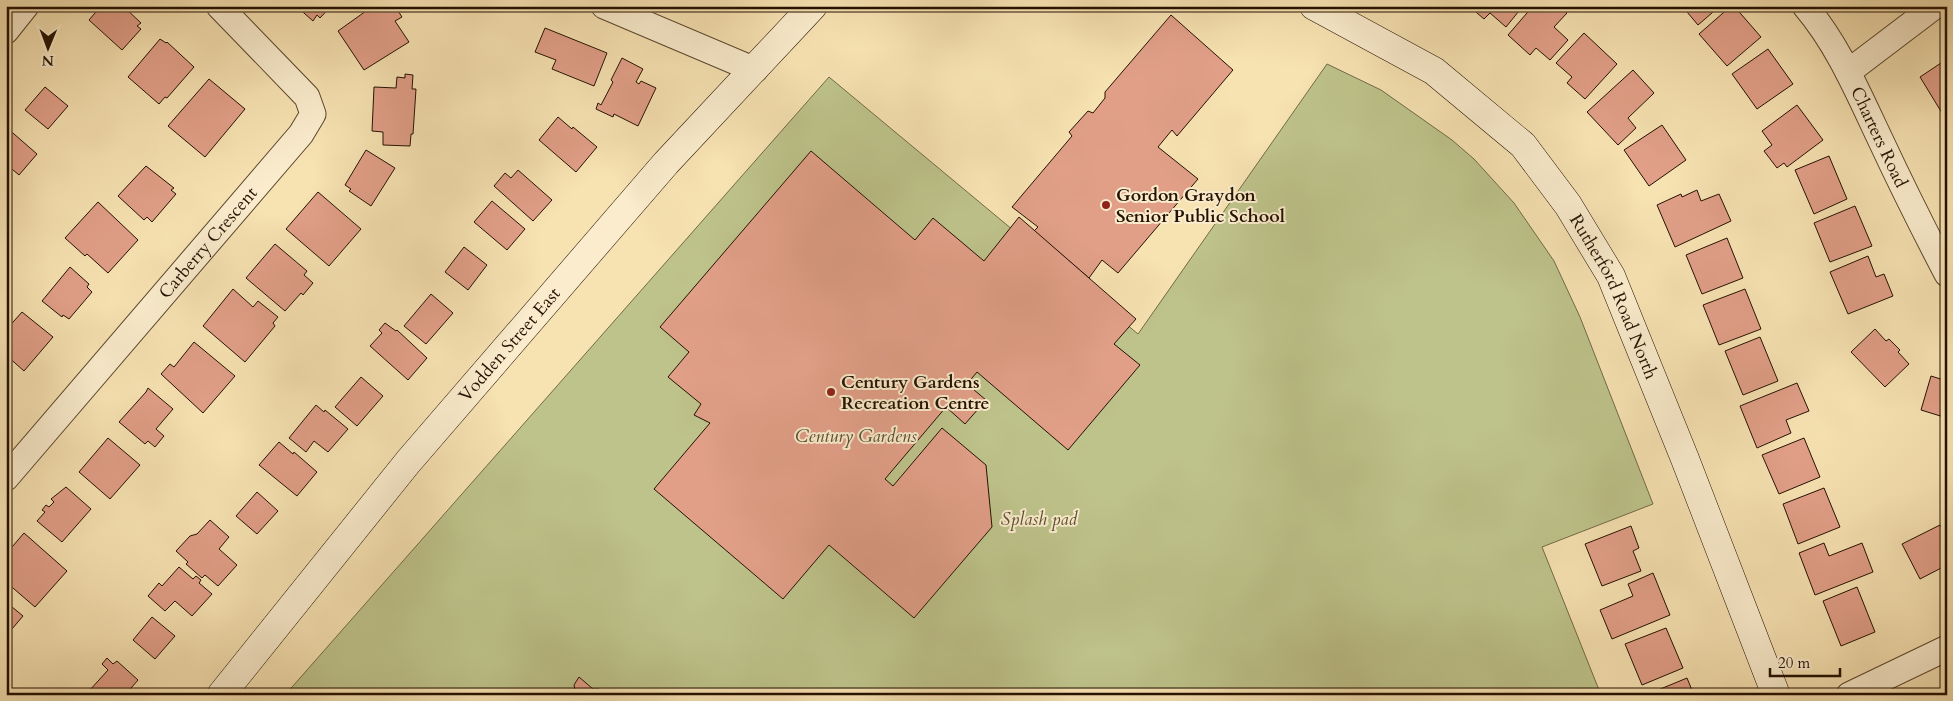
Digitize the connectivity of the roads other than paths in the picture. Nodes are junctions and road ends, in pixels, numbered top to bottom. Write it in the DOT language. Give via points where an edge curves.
graph roads {
  1 [pos="26,6"];
  2 [pos="220,6"];
  3 [pos="604,6"];
  4 [pos="813,6"];
  5 [pos="1314,6"];
  6 [pos="1804,6"];
  7 [pos="1935,6"];
  8 [pos="6,31"];
  9 [pos="754,70"];
  10 [pos="1848,72"];
  11 [pos="1947,274"];
  12 [pos="6,478"];
  13 [pos="1947,648"];
  14 [pos="221,695"];
  15 [pos="1776,695"];
  16 [pos="1849,695"];
  1 -- 8 [label="street"];
  2 -- 12 [label="street, Carberry Crescent" via="307,97 313,114 302,134"];
  3 -- 9 [label="street"];
  4 -- 9 [label="street, Vodden Street East"];
  5 -- 15 [label="street, Rutherford Road North" via="1434,71 1522,145 1568,205 1611,276"];
  6 -- 10 [label="street, Charters Road" via="1818,21"];
  7 -- 10 [label="street"];
  9 -- 14 [label="street, Vodden Street East" via="666,163 408,462"];
  10 -- 11 [label="street, Charters Road"];
  13 -- 16 [label="street"];
}
